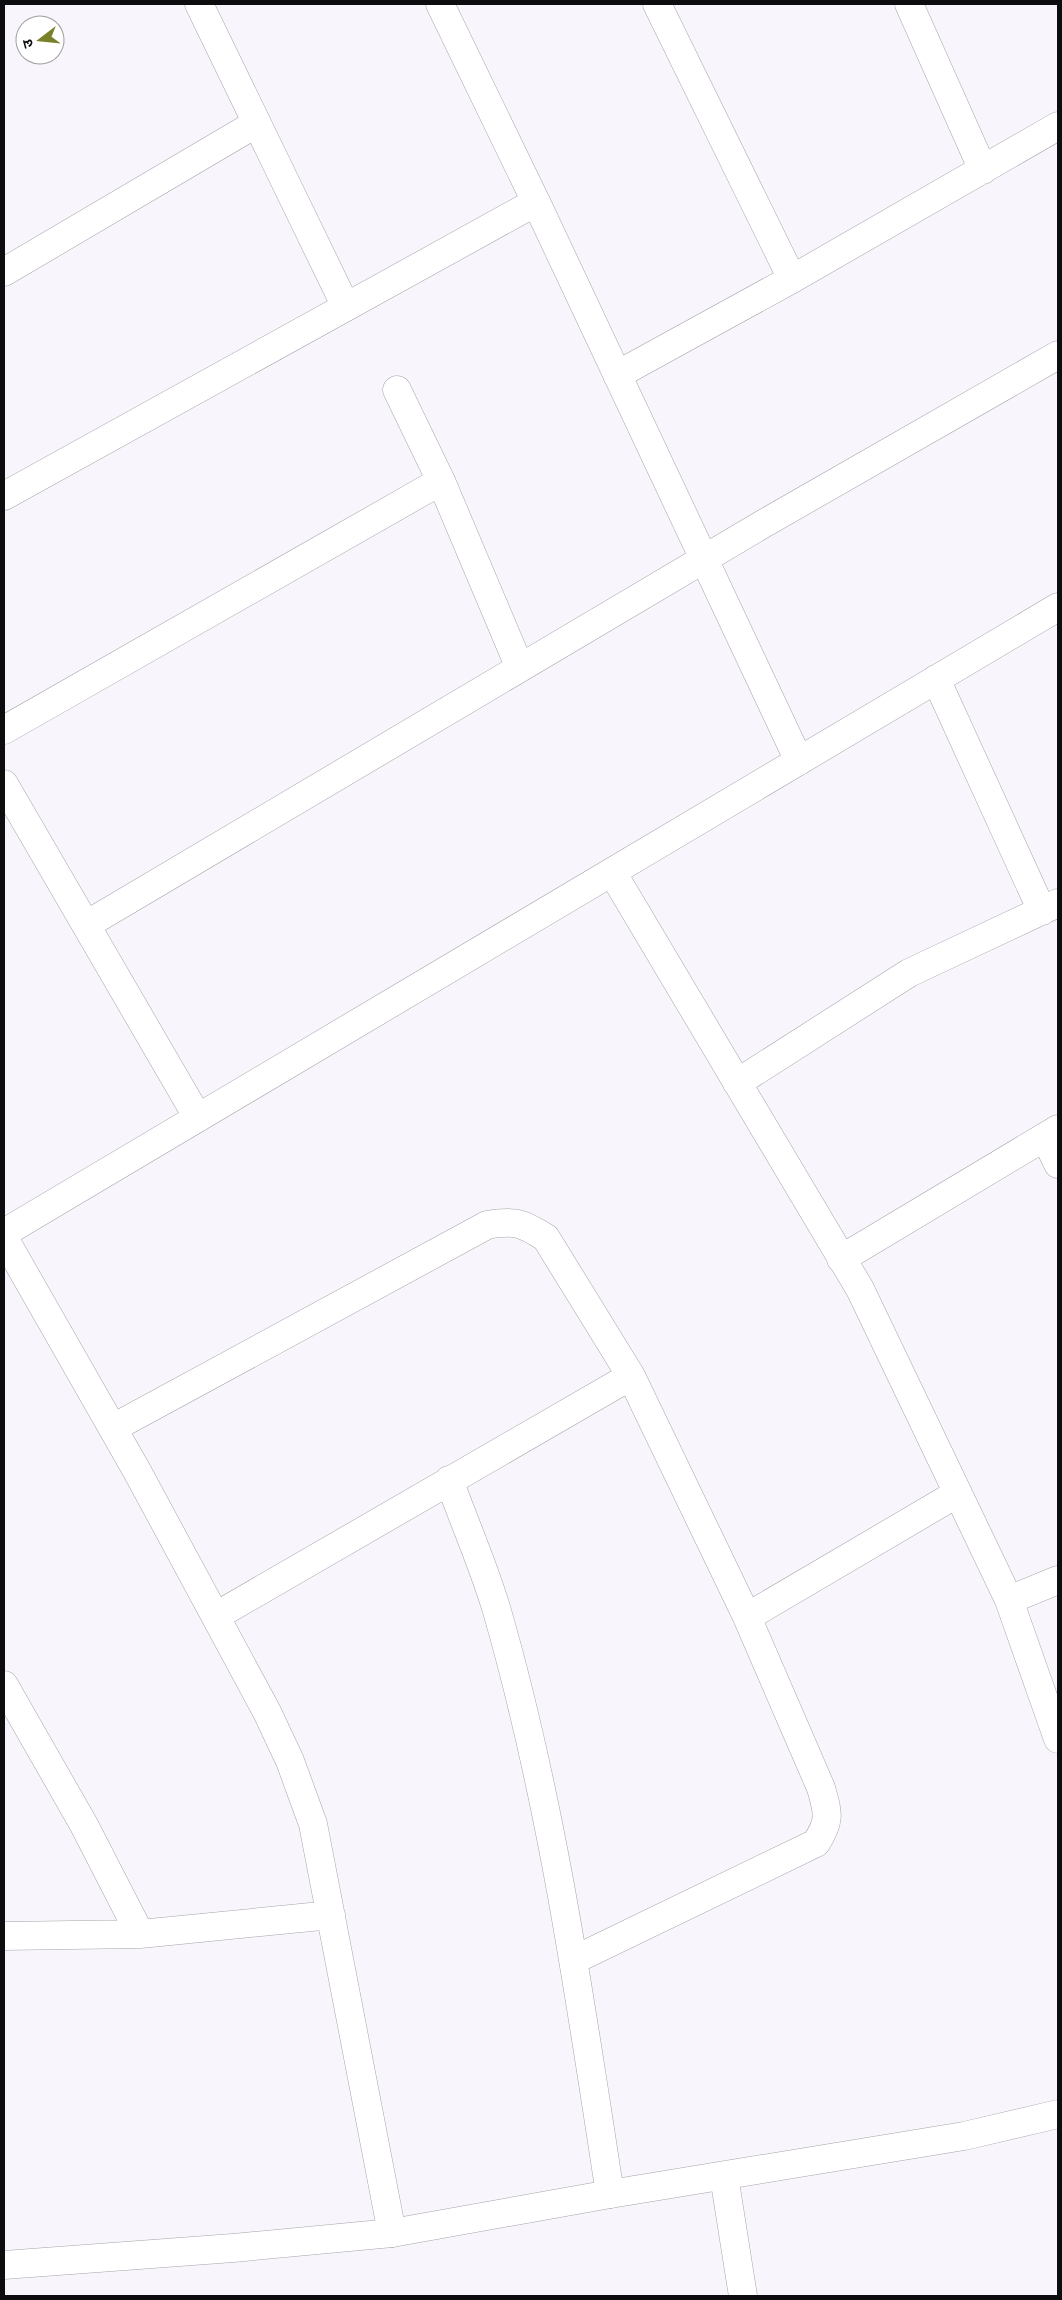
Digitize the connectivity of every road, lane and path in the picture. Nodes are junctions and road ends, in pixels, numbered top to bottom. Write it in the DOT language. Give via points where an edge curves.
graph roads {
  1 [pos="199,4"];
  2 [pos="440,4"];
  3 [pos="656,4"];
  4 [pos="909,4"];
  5 [pos="257,124"];
  6 [pos="1058,126"];
  7 [pos="982,170"];
  8 [pos="536,202"];
  9 [pos="4,272"];
  10 [pos="792,279"];
  11 [pos="346,307"];
  12 [pos="1058,355"];
  13 [pos="616,375"];
  14 [pos="397,390"];
  15 [pos="441,481"];
  16 [pos="4,496"];
  17 [pos="703,560"];
  18 [pos="1058,607"];
  19 [pos="520,668"];
  20 [pos="936,679"];
  21 [pos="4,730"];
  22 [pos="799,761"];
  23 [pos="4,784"];
  24 [pos="612,872"];
  25 [pos="1050,907"];
  26 [pos="86,925"];
  27 [pos="737,1083"];
  28 [pos="198,1118"];
  29 [pos="1052,1133"];
  30 [pos="1058,1164"];
  31 [pos="4,1233"];
  32 [pos="4,1238"];
  33 [pos="841,1259"];
  34 [pos="631,1376"];
  35 [pos="113,1428"];
  36 [pos="448,1480"];
  37 [pos="958,1493"];
  38 [pos="1058,1580"];
  39 [pos="1010,1600"];
  40 [pos="216,1616"];
  41 [pos="747,1617"];
  42 [pos="4,1685"];
  43 [pos="1058,1739"];
  44 [pos="331,1915"];
  45 [pos="140,1934"];
  46 [pos="4,1936"];
  47 [pos="574,1960"];
  48 [pos="1058,2114"];
  49 [pos="724,2176"];
  50 [pos="610,2194"];
  51 [pos="392,2233"];
  52 [pos="4,2265"];
  53 [pos="743,2296"];
  1 -- 5 [label="street"];
  2 -- 8 [label="street"];
  3 -- 10 [label="street"];
  4 -- 7 [label="street"];
  5 -- 9 [label="street"];
  5 -- 11 [label="street"];
  6 -- 7 [label="street"];
  7 -- 10 [label="street"];
  8 -- 11 [label="street"];
  8 -- 13 [label="street"];
  10 -- 13 [label="street"];
  11 -- 16 [label="street"];
  12 -- 17 [label="street"];
  13 -- 17 [label="street"];
  14 -- 15 [label="street"];
  15 -- 19 [label="street"];
  15 -- 21 [label="street"];
  17 -- 19 [label="street"];
  17 -- 22 [label="street"];
  18 -- 20 [label="street"];
  19 -- 26 [label="street"];
  20 -- 22 [label="street"];
  20 -- 25 [label="street"];
  22 -- 24 [label="street"];
  23 -- 26 [label="street"];
  24 -- 27 [label="street"];
  24 -- 28 [label="street"];
  25 -- 27 [label="street" via="909,972"];
  26 -- 28 [label="street"];
  27 -- 33 [label="street"];
  28 -- 31 [label="street"];
  29 -- 30 [label="street"];
  29 -- 33 [label="street"];
  32 -- 35 [label="street"];
  33 -- 37 [label="street" via="860,1289"];
  34 -- 35 [label="street" via="546,1238 526,1225 505,1222 487,1225"];
  34 -- 36 [label="street"];
  34 -- 41 [label="street"];
  35 -- 40 [label="street"];
  36 -- 40 [label="street"];
  36 -- 47 [label="street" via="496,1610 521,1702 535,1757"];
  37 -- 39 [label="street"];
  37 -- 41 [label="street"];
  38 -- 39 [label="street"];
  39 -- 43 [label="street"];
  40 -- 44 [label="street" via="290,1761 313,1824"];
  41 -- 47 [label="street" via="821,1788 827,1810 826,1827 816,1843"];
  42 -- 45 [label="street" via="84,1825"];
  44 -- 45 [label="street"];
  44 -- 51 [label="street"];
  45 -- 46 [label="street"];
  47 -- 50 [label="street"];
  48 -- 49 [label="street" via="964,2136"];
  49 -- 50 [label="street"];
  49 -- 53 [label="street"];
  50 -- 51 [label="street"];
  51 -- 52 [label="street"];
}
